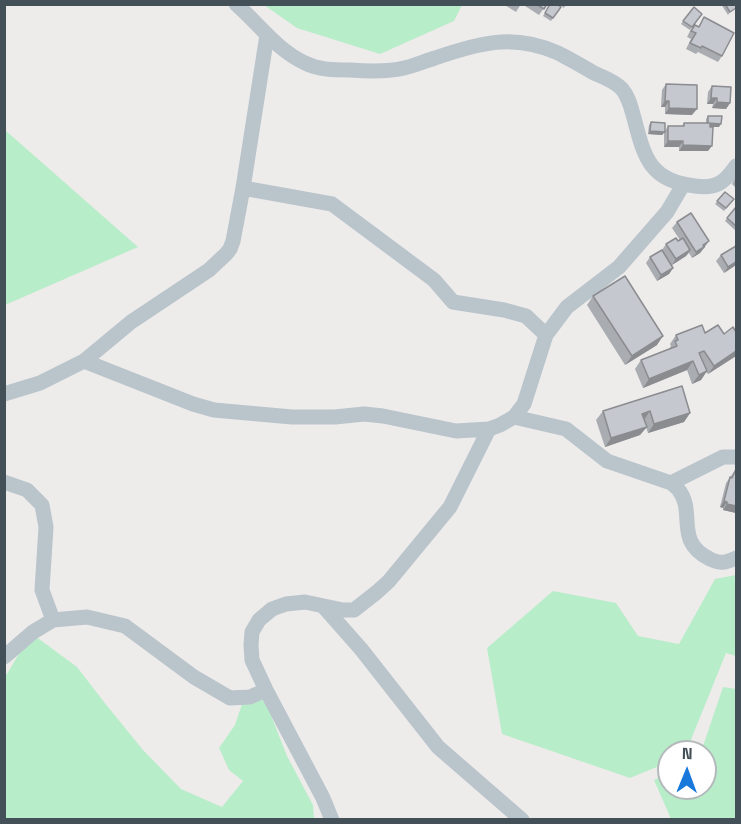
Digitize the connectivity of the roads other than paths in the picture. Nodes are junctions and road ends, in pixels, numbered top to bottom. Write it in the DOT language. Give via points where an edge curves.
graph roads {
  1 [pos="236,4"];
  2 [pos="267,35"];
  3 [pos="736,166"];
  4 [pos="682,185"];
  5 [pos="243,188"];
  6 [pos="546,335"];
  7 [pos="84,361"];
  8 [pos="4,394"];
  9 [pos="514,417"];
  10 [pos="489,429"];
  11 [pos="736,457"];
  12 [pos="4,482"];
  13 [pos="671,483"];
  14 [pos="736,558"];
  15 [pos="323,606"];
  16 [pos="53,620"];
  17 [pos="4,657"];
  18 [pos="266,690"];
  19 [pos="332,819"];
  20 [pos="522,819"];
  1 -- 2 [label="street"];
  2 -- 4 [label="street" via="291,56 333,70 404,69 488,42 513,41 558,53 621,88 630,102 643,152 652,166 670,181"];
  2 -- 5 [label="street"];
  3 -- 4 [label="street" via="719,184"];
  4 -- 6 [label="street" via="667,212 619,267 567,307"];
  5 -- 6 [label="street" via="332,204 434,280 453,302 526,316"];
  5 -- 7 [label="street" via="226,254"];
  6 -- 9 [label="street" via="524,404"];
  7 -- 8 [label="street" via="40,383"];
  7 -- 10 [label="street" via="214,410 292,417 364,414 456,431"];
  9 -- 10 [label="street"];
  9 -- 13 [label="street" via="566,429 607,461"];
  10 -- 15 [label="street" via="450,507 389,581 354,610"];
  11 -- 13 [label="street" via="723,457"];
  12 -- 16 [label="street" via="27,490 42,505 46,526 42,590"];
  13 -- 14 [label="street" via="684,501 688,537 694,548 719,563"];
  15 -- 18 [label="street" via="305,602 286,604 259,620 252,632 252,660"];
  15 -- 20 [label="street" via="438,747"];
  16 -- 17 [label="street"];
  16 -- 18 [label="street" via="87,617 125,626 194,677 230,698 250,697"];
  18 -- 19 [label="street"];
}
